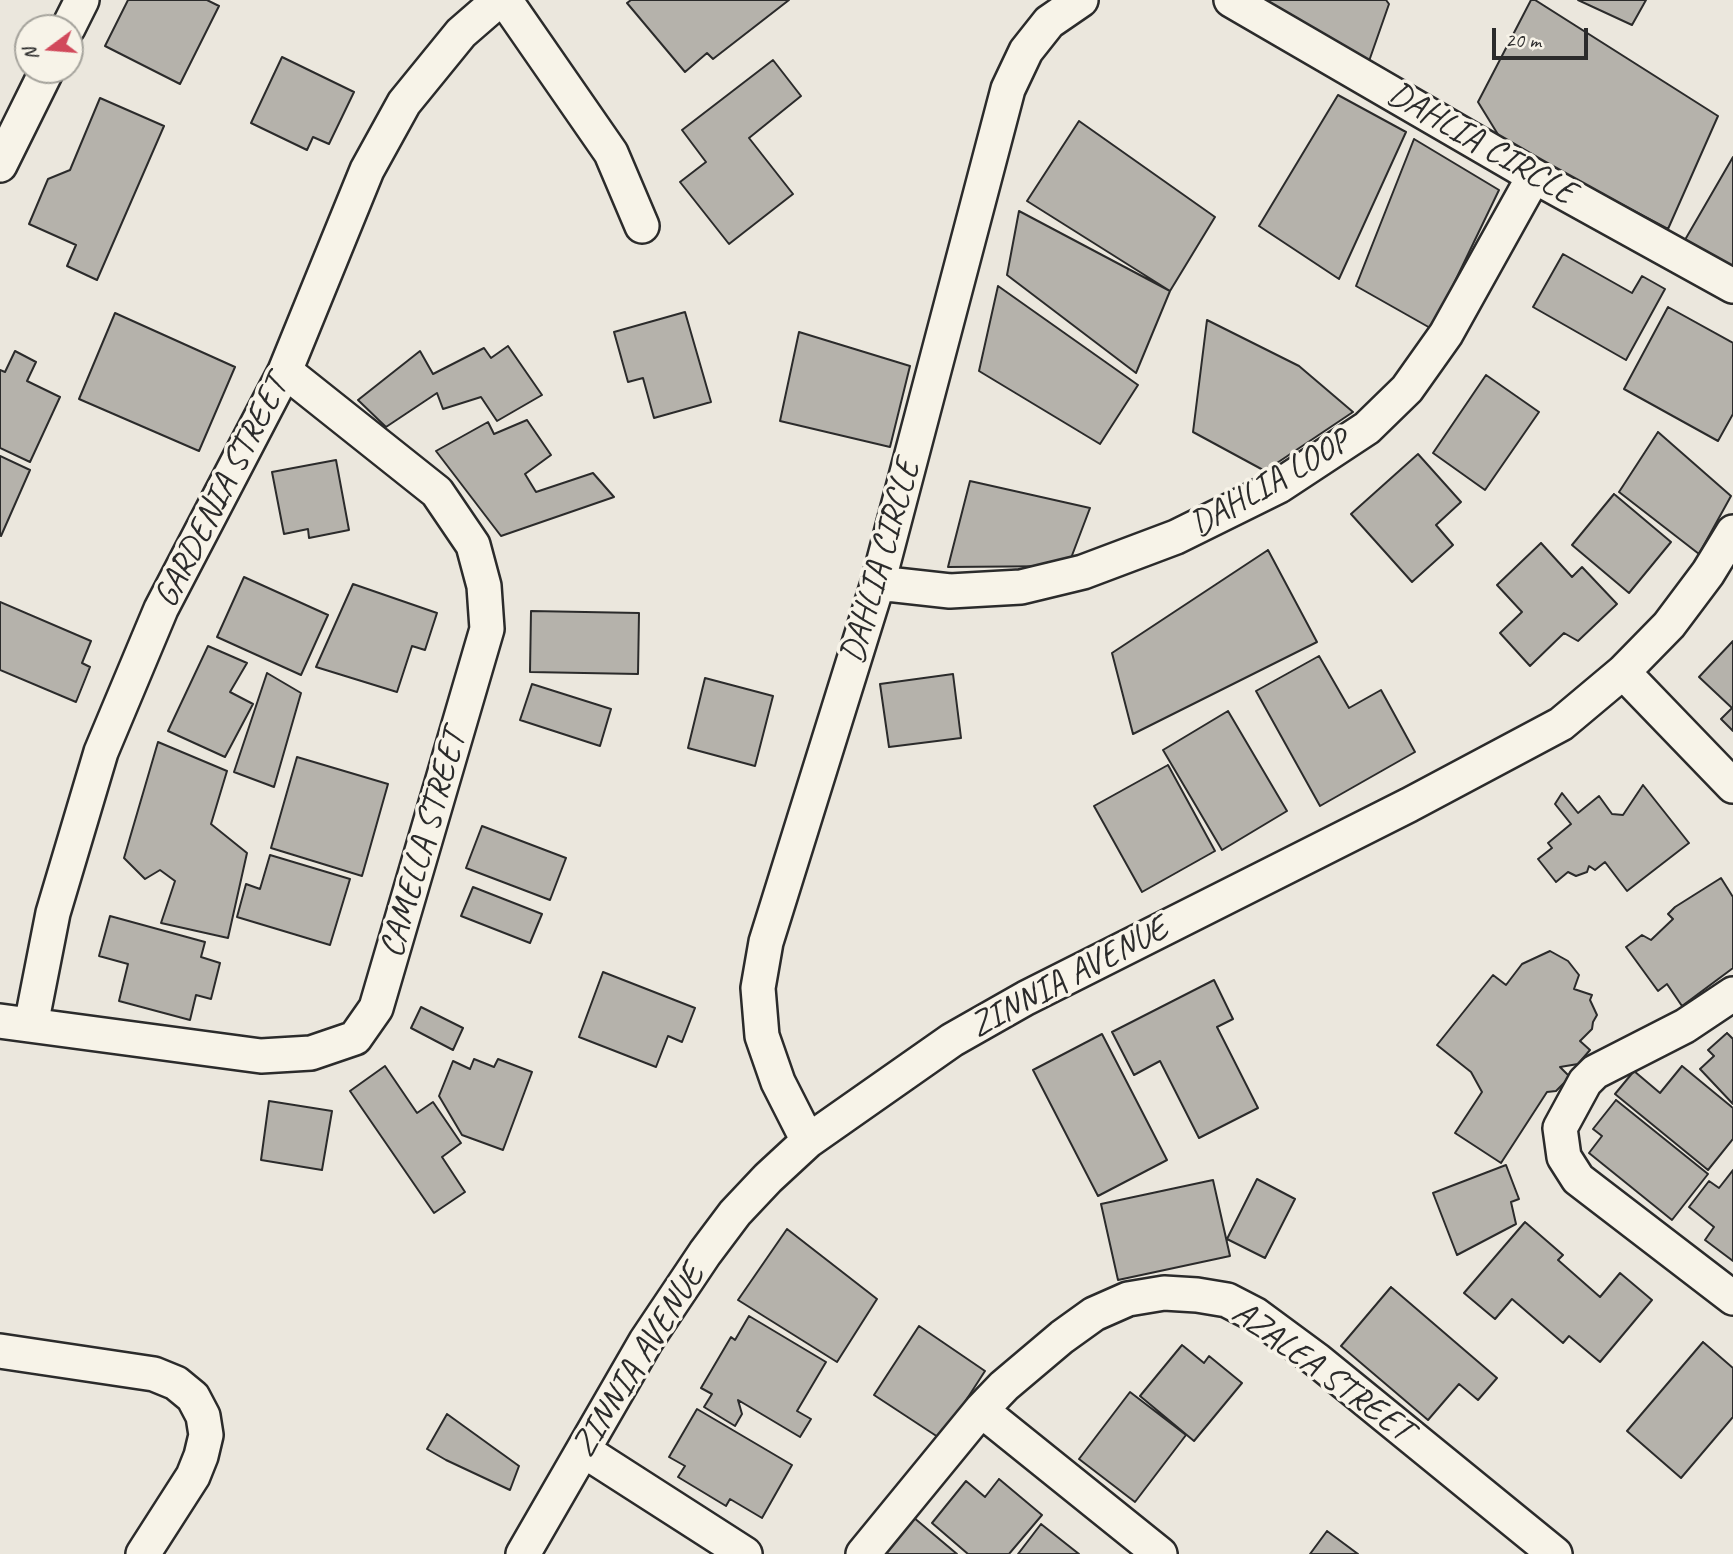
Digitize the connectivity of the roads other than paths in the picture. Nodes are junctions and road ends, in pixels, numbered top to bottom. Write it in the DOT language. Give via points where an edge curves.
graph roads {
  1 [pos="499,0"];
  2 [pos="505,0"];
  3 [pos="1081,0"];
  4 [pos="1231,0"];
  5 [pos="40,84"];
  6 [pos="0,165"];
  7 [pos="1534,176"];
  8 [pos="642,226"];
  9 [pos="1733,286"];
  10 [pos="285,371"];
  11 [pos="1733,532"];
  12 [pos="878,583"];
  13 [pos="1623,672"];
  14 [pos="1733,786"];
  15 [pos="1733,994"];
  16 [pos="15,1023"];
  17 [pos="808,1141"];
  18 [pos="1733,1298"];
  19 [pos="0,1351"];
  20 [pos="981,1410"];
  21 [pos="583,1450"];
  22 [pos="143,1554"];
  23 [pos="523,1554"];
  24 [pos="745,1554"];
  25 [pos="863,1554"];
  26 [pos="1160,1554"];
  27 [pos="1555,1554"];
  1 -- 10 [label="street, GARDENIA STREET" via="461,33 404,103 367,170"];
  2 -- 8 [label="street" via="611,153"];
  3 -- 12 [label="street, DAHLIA CIRCLE" via="1048,22 1026,51 1008,89"];
  4 -- 7 [label="street, DAHLIA CIRCLE"];
  5 -- 6 [label="street"];
  7 -- 9 [label="street, DAHLIA CIRCLE"];
  7 -- 12 [label="street, DAHLIA LOOP" via="1446,334 1407,389 1367,428 1279,486 1176,537 1083,572 1021,587 950,591"];
  10 -- 16 [label="street, GARDENIA STREET" via="161,609 100,752"];
  10 -- 16 [label="street, CAMELLA STREET" via="437,492 473,545 484,586 487,628 376,1008 355,1038 311,1053 261,1056"];
  11 -- 13 [label="street, ZINNIA AVENUE" via="1669,625"];
  12 -- 17 [label="street, DAHLIA CIRCLE" via="766,942 758,988 762,1036 778,1082"];
  13 -- 14 [label="street"];
  13 -- 17 [label="street, ZINNIA AVENUE" via="1561,724 952,1040"];
  15 -- 18 [label="street" via="1685,1026 1595,1072 1560,1128 1564,1157 1578,1179"];
  17 -- 21 [label="street, ZINNIA AVENUE" via="735,1213 705,1253 646,1341"];
  19 -- 22 [label="street" via="154,1374 193,1397 203,1416 201,1456"];
  20 -- 25 [label="street, AZALEA STREET"];
  20 -- 26 [label="street"];
  20 -- 27 [label="street, AZALEA STREET" via="1094,1314 1128,1299 1164,1293 1227,1300 1256,1315 1317,1360"];
  21 -- 23 [label="street, ZINNIA AVENUE"];
  21 -- 24 [label="street"];
}
